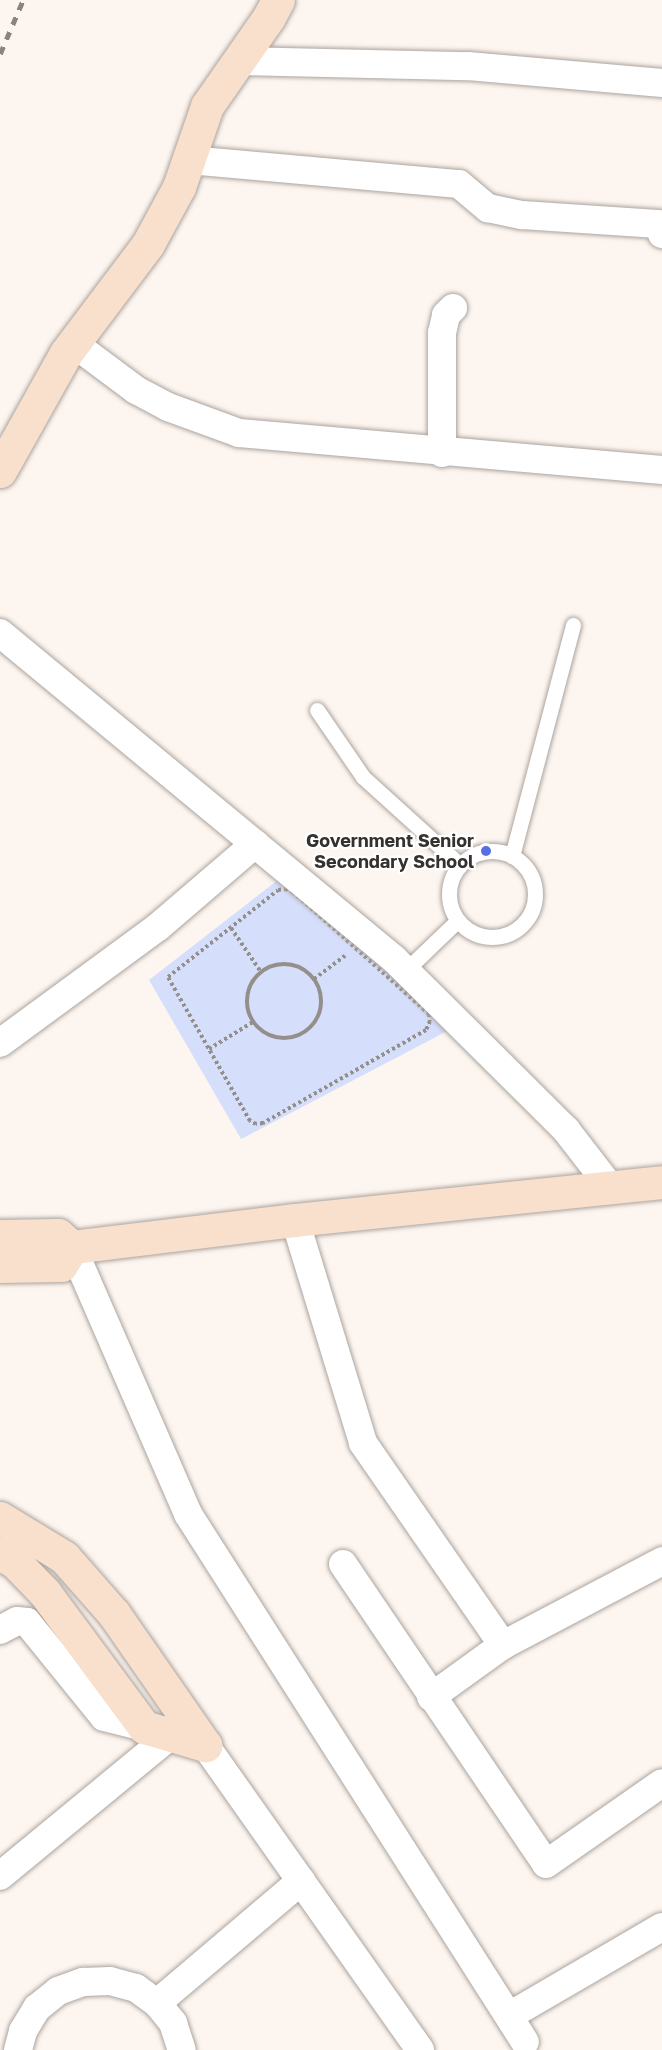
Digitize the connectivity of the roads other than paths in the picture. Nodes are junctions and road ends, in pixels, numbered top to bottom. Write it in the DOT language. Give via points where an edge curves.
graph roads {
  1 [pos="278,0"];
  2 [pos="239,61"];
  3 [pos="662,83"];
  4 [pos="189,160"];
  5 [pos="662,234"];
  6 [pos="453,308"];
  7 [pos="73,343"];
  8 [pos="442,453"];
  9 [pos="662,470"];
  10 [pos="0,471"];
  11 [pos="573,625"];
  12 [pos="0,633"];
  13 [pos="317,710"];
  14 [pos="255,844"];
  15 [pos="512,856"];
  16 [pos="460,865"];
  17 [pos="457,921"];
  18 [pos="405,971"];
  19 [pos="0,1043"];
  20 [pos="662,1182"];
  21 [pos="611,1188"];
  22 [pos="295,1220"];
  23 [pos="0,1236"];
  24 [pos="72,1247"];
  25 [pos="0,1266"];
  26 [pos="0,1518"];
  27 [pos="0,1554"];
  28 [pos="662,1561"];
  29 [pos="343,1564"];
  30 [pos="0,1630"];
  31 [pos="503,1645"];
  32 [pos="431,1697"];
  33 [pos="158,1731"];
  34 [pos="205,1745"];
  35 [pos="662,1783"];
  36 [pos="0,1876"];
  37 [pos="301,1881"];
  38 [pos="662,1927"];
  39 [pos="157,2003"];
  40 [pos="509,2016"];
  41 [pos="525,2042"];
  42 [pos="18,2050"];
  43 [pos="182,2050"];
  44 [pos="420,2050"];
  1 -- 2 [label="street"];
  2 -- 3 [label="street" via="468,66"];
  2 -- 4 [label="street" via="207,106"];
  4 -- 5 [label="street" via="459,184 488,208 522,215 658,224"];
  4 -- 7 [label="street" via="148,244"];
  6 -- 8 [label="street" via="446,315 442,333"];
  7 -- 8 [label="street" via="144,394 239,434"];
  7 -- 10 [label="street"];
  8 -- 9 [label="street"];
  11 -- 15 [label="lane"];
  12 -- 14 [label="street"];
  13 -- 16 [label="lane" via="363,777"];
  14 -- 18 [label="street"];
  14 -- 19 [label="street" via="158,927"];
  15 -- 16 [label="lane" via="485,851"];
  15 -- 17 [label="lane" via="524,864 536,888 536,902 522,926 498,938 483,937"];
  16 -- 17 [label="lane" via="448,893"];
  17 -- 18 [label="lane"];
  18 -- 21 [label="street" via="566,1130"];
  20 -- 21 [label="street"];
  21 -- 22 [label="street"];
  22 -- 24 [label="street"];
  22 -- 31 [label="street" via="363,1443"];
  23 -- 24 [label="street" via="58,1235"];
  24 -- 25 [label="street" via="61,1264"];
  24 -- 40 [label="street" via="188,1514"];
  26 -- 34 [label="street" via="64,1557 114,1614"];
  27 -- 33 [label="street" via="14,1561 45,1593"];
  28 -- 31 [label="street"];
  29 -- 32 [label="street"];
  30 -- 33 [label="street" via="17,1621 27,1622 104,1717"];
  31 -- 32 [label="street"];
  32 -- 35 [label="street" via="546,1864"];
  33 -- 34 [label="street"];
  33 -- 36 [label="street"];
  34 -- 37 [label="street"];
  37 -- 39 [label="street"];
  37 -- 44 [label="street"];
  38 -- 40 [label="street"];
  39 -- 42 [label="street" via="135,1988 110,1980 83,1982 58,1991 37,2008 23,2031"];
  39 -- 43 [label="street" via="173,2023"];
  40 -- 41 [label="street"];
}
